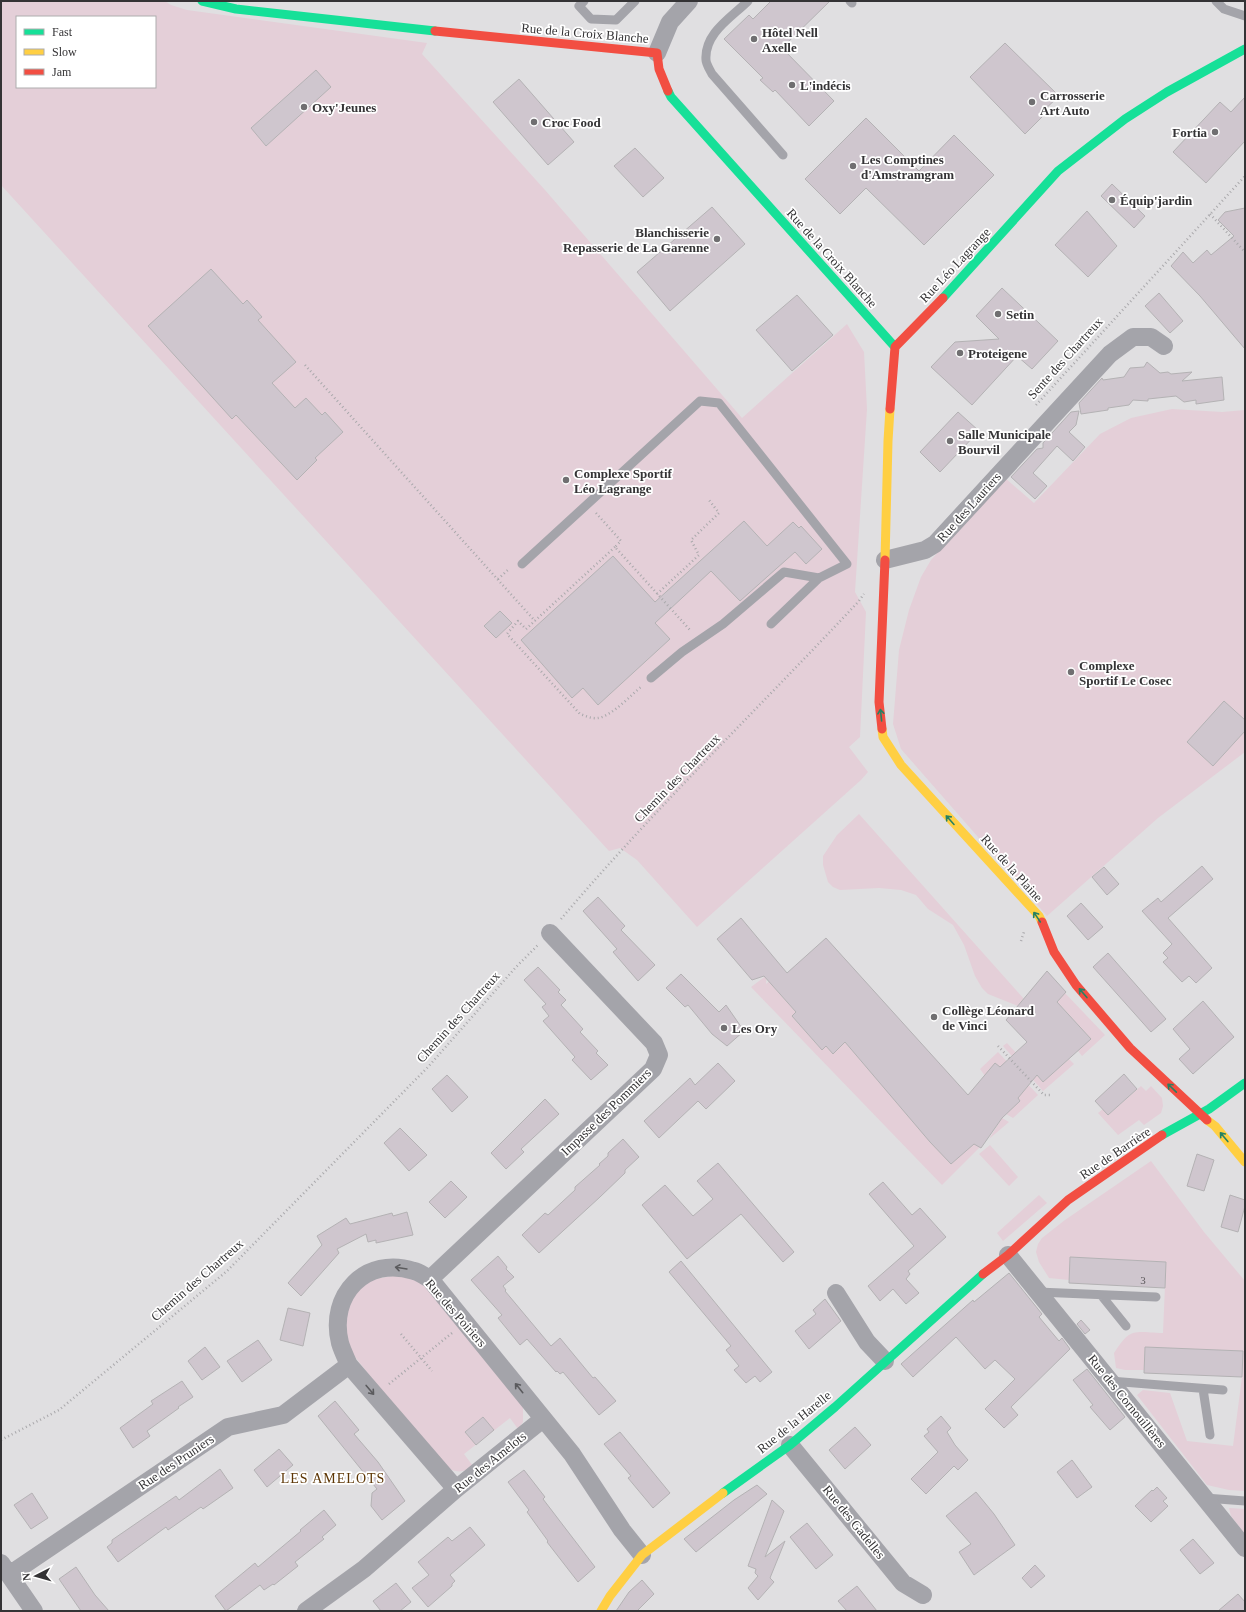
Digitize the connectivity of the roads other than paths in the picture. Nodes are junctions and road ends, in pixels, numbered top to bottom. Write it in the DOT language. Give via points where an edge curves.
graph roads {
  1 [pos="202,1"];
  2 [pos="584,1"];
  3 [pos="635,1"];
  4 [pos="689,1"];
  5 [pos="1216,1"];
  6 [pos="747,2"];
  7 [pos="1245,16"];
  8 [pos="1245,49"];
  9 [pos="657,53"];
  10 [pos="783,155"];
  11 [pos="1164,346"];
  12 [pos="895,347"];
  13 [pos="886,560"];
  14 [pos="522,564"];
  15 [pos="819,578"];
  16 [pos="771,624"];
  17 [pos="651,678"];
  18 [pos="550,933"];
  19 [pos="1245,1083"];
  20 [pos="1200,1115"];
  21 [pos="1245,1162"];
  22 [pos="1008,1255"];
  23 [pos="430,1279"];
  24 [pos="1038,1292"];
  25 [pos="836,1293"];
  26 [pos="1101,1295"];
  27 [pos="1156,1297"];
  28 [pos="1126,1326"];
  29 [pos="885,1361"];
  30 [pos="349,1365"];
  31 [pos="1109,1380"];
  32 [pos="1203,1389"];
  33 [pos="1223,1390"];
  34 [pos="543,1418"];
  35 [pos="1210,1435"];
  36 [pos="790,1445"];
  37 [pos="456,1489"];
  38 [pos="1204,1498"];
  39 [pos="1245,1501"];
  40 [pos="1245,1548"];
  41 [pos="642,1555"];
  42 [pos="5,1569"];
  43 [pos="922,1595"];
  44 [pos="34,1611"];
  45 [pos="306,1611"];
  46 [pos="601,1611"];
  1 -- 9 [label="street, Rue de la Croix Blanche" via="236,9"];
  2 -- 3 [label="lane" via="579,6 591,19 616,20"];
  4 -- 9 [label="street" via="670,22"];
  5 -- 7 [label="lane" via="1224,8"];
  6 -- 10 [label="lane" via="719,27 708,45 706,60 712,74"];
  8 -- 12 [label="street, Rue Léo Lagrange" via="1167,92 1125,119 1058,171 938,304"];
  9 -- 12 [label="street, Rue de la Croix Blanche" via="658,69 671,97"];
  11 -- 13 [label="street, Rue des Lauriers" via="1151,336 1133,337 1110,354 935,544 925,550"];
  12 -- 13 [label="street" via="888,441"];
  20 -- 13 [label="street, Rue de la Plaine, one-way" via="1130,1048 1076,985 1054,952 1039,916 901,765 883,737 879,702"];
  14 -- 15 [label="lane" via="700,401 719,403 847,564"];
  15 -- 16 [label="lane"];
  15 -- 17 [label="lane" via="784,572 723,624 682,652"];
  18 -- 23 [label="street, Impasse des Pommiers" via="654,1043 659,1055 653,1068"];
  19 -- 20 [label="street, Rue de Barrière"];
  21 -- 20 [label="street, Rue de la Plaine, one-way" via="1215,1126"];
  20 -- 22 [label="street, Rue de Barrière" via="1166,1133 1068,1200"];
  22 -- 24 [label="street, Rue des Cornouillères"];
  22 -- 29 [label="street, Rue de la Harelle" via="985,1272"];
  23 -- 30 [label="street, Rue des Poiriers, one-way" via="415,1271 392,1267 370,1270 356,1281 342,1300 338,1322 340,1342"];
  34 -- 23 [label="street, Rue des Poiriers, one-way"];
  24 -- 26 [label="lane"];
  24 -- 31 [label="street, Rue des Cornouillères"];
  25 -- 29 [label="street" via="867,1342"];
  26 -- 27 [label="lane"];
  26 -- 28 [label="lane"];
  29 -- 36 [label="street, Rue de la Harelle"];
  30 -- 37 [label="street, Rue des Poiriers, one-way"];
  30 -- 42 [label="street, Rue des Pruniers" via="283,1415 228,1427"];
  31 -- 32 [label="lane"];
  31 -- 38 [label="street, Rue des Cornouillères"];
  32 -- 33 [label="lane"];
  32 -- 35 [label="lane"];
  34 -- 37 [label="street, Rue des Amelots"];
  34 -- 41 [label="street" via="572,1454 622,1530"];
  36 -- 41 [label="street, Rue de la Harelle"];
  36 -- 43 [label="street, Rue des Gadelles" via="904,1583"];
  37 -- 45 [label="street, Rue des Amelots" via="364,1568"];
  38 -- 39 [label="lane"];
  38 -- 40 [label="street, Rue des Cornouillères"];
  41 -- 46 [label="street, Rue de la Harelle"];
  42 -- 44 [label="street"];
}
